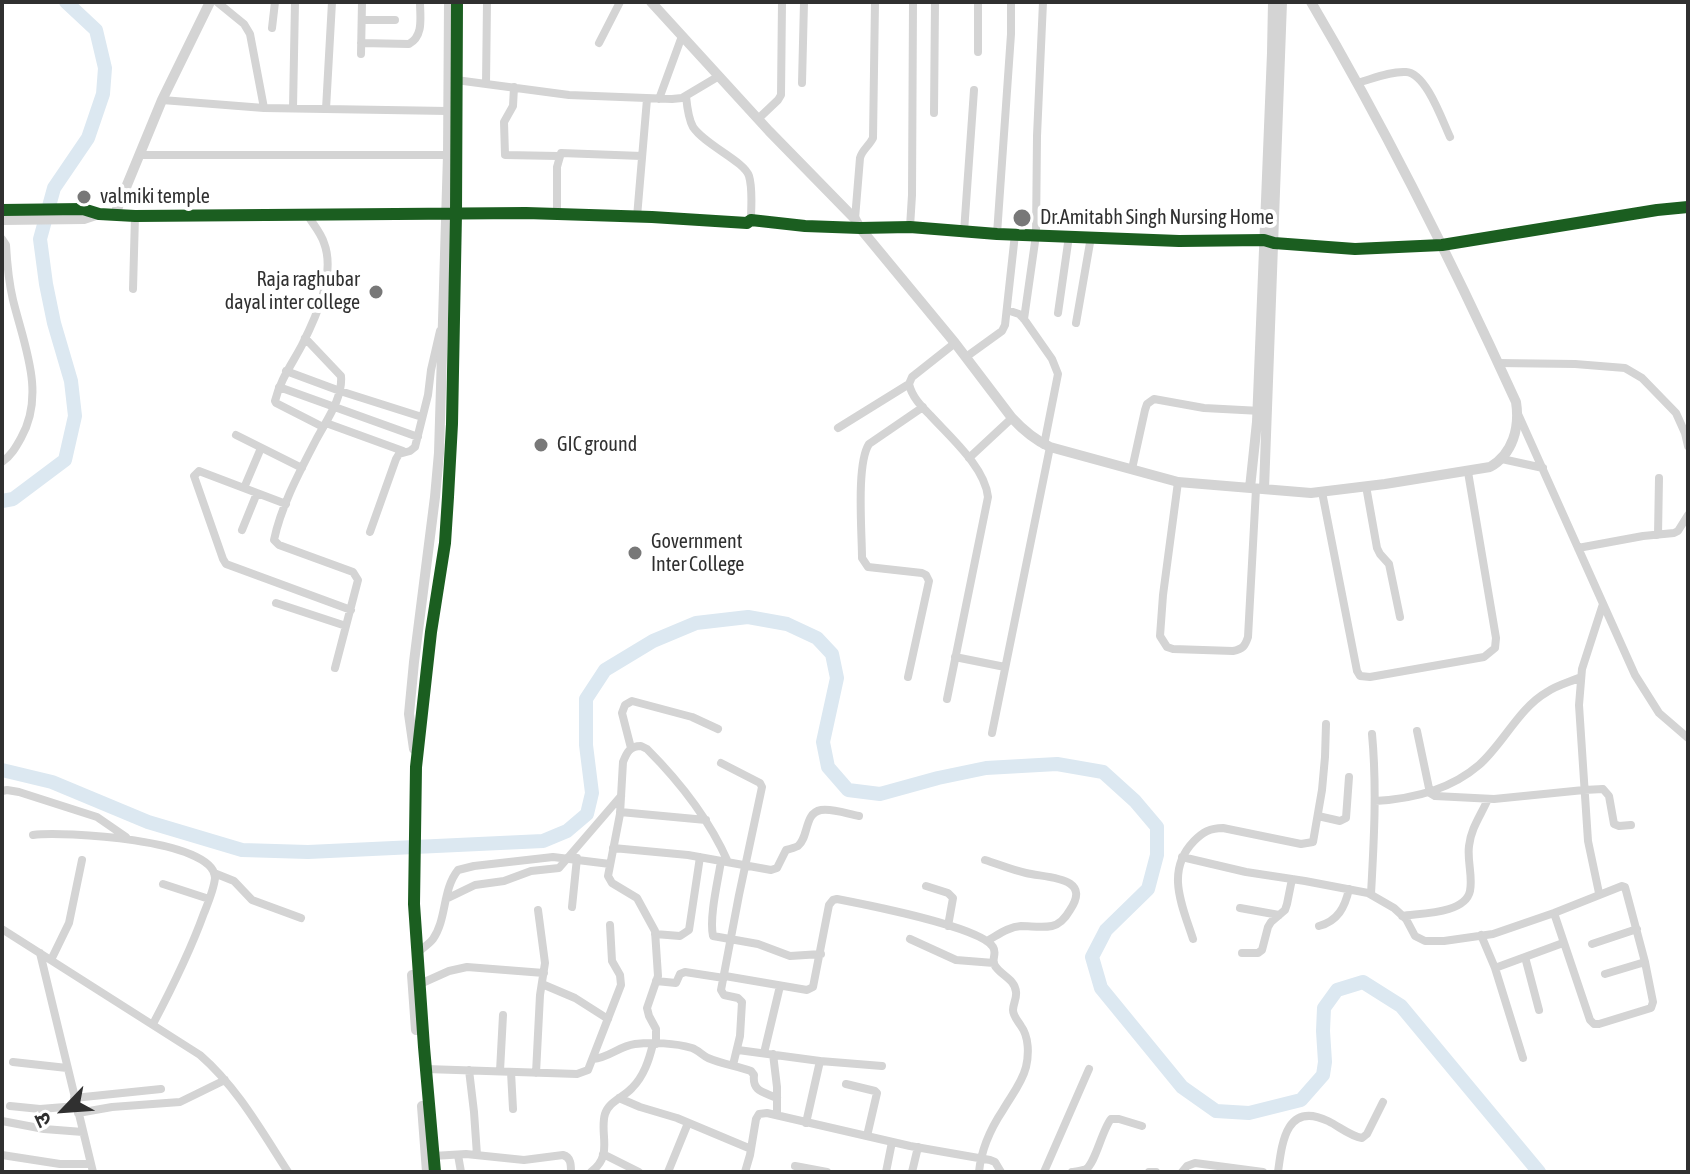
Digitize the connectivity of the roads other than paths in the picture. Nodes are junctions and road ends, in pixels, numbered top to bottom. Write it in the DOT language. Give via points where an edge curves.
graph roads {
  1 [pos="210,2"];
  2 [pos="217,2"];
  3 [pos="275,2"];
  4 [pos="295,2"];
  5 [pos="332,2"];
  6 [pos="362,2"];
  7 [pos="418,2"];
  8 [pos="449,2"];
  9 [pos="457,2"];
  10 [pos="487,2"];
  11 [pos="620,2"];
  12 [pos="651,2"];
  13 [pos="782,2"];
  14 [pos="804,2"];
  15 [pos="875,2"];
  16 [pos="913,2"];
  17 [pos="935,2"];
  18 [pos="978,2"];
  19 [pos="1011,2"];
  20 [pos="1043,2"];
  21 [pos="1273,2"];
  22 [pos="1282,2"];
  23 [pos="1311,2"];
  24 [pos="362,20"];
  25 [pos="395,20"];
  26 [pos="272,28"];
  27 [pos="682,36"];
  28 [pos="361,43"];
  29 [pos="599,43"];
  30 [pos="978,52"];
  31 [pos="361,54"];
  32 [pos="719,76"];
  33 [pos="456,80"];
  34 [pos="802,83"];
  35 [pos="1357,83"];
  36 [pos="486,84"];
  37 [pos="514,87"];
  38 [pos="974,90"];
  39 [pos="686,96"];
  40 [pos="647,99"];
  41 [pos="659,99"];
  42 [pos="162,100"];
  43 [pos="264,108"];
  44 [pos="293,108"];
  45 [pos="326,109"];
  46 [pos="448,111"];
  47 [pos="934,113"];
  48 [pos="758,119"];
  49 [pos="1450,137"];
  50 [pos="140,155"];
  51 [pos="448,155"];
  52 [pos="558,156"];
  53 [pos="642,156"];
  54 [pos="1688,207"];
  55 [pos="2,210"];
  56 [pos="84,214"];
  57 [pos="115,214"];
  58 [pos="450,214"];
  59 [pos="557,214"];
  60 [pos="135,216"];
  61 [pos="308,216"];
  62 [pos="637,217"];
  63 [pos="2,220"];
  64 [pos="751,220"];
  65 [pos="857,224"];
  66 [pos="910,227"];
  67 [pos="964,232"];
  68 [pos="997,234"];
  69 [pos="1015,234"];
  70 [pos="1036,235"];
  71 [pos="1069,236"];
  72 [pos="1091,237"];
  73 [pos="2,239"];
  74 [pos="1269,241"];
  75 [pos="1442,245"];
  76 [pos="133,289"];
  77 [pos="1007,310"];
  78 [pos="1058,313"];
  79 [pos="1024,319"];
  80 [pos="442,322"];
  81 [pos="1076,323"];
  82 [pos="305,338"];
  83 [pos="955,343"];
  84 [pos="966,357"];
  85 [pos="1498,363"];
  86 [pos="286,371"];
  87 [pos="909,384"];
  88 [pos="279,387"];
  89 [pos="340,391"];
  90 [pos="333,407"];
  91 [pos="923,407"];
  92 [pos="1262,411"];
  93 [pos="1518,413"];
  94 [pos="422,417"];
  95 [pos="1012,418"];
  96 [pos="324,425"];
  97 [pos="838,428"];
  98 [pos="236,435"];
  99 [pos="418,437"];
  100 [pos="1047,446"];
  101 [pos="1688,446"];
  102 [pos="261,448"];
  103 [pos="403,451"];
  104 [pos="969,458"];
  105 [pos="1502,459"];
  106 [pos="2,462"];
  107 [pos="302,468"];
  108 [pos="1543,468"];
  109 [pos="1132,469"];
  110 [pos="1468,472"];
  111 [pos="1659,478"];
  112 [pos="1178,482"];
  113 [pos="1366,486"];
  114 [pos="244,488"];
  115 [pos="1257,489"];
  116 [pos="1322,492"];
  117 [pos="257,493"];
  118 [pos="286,504"];
  119 [pos="1688,515"];
  120 [pos="242,530"];
  121 [pos="370,532"];
  122 [pos="1658,535"];
  123 [pos="1578,548"];
  124 [pos="276,603"];
  125 [pos="1603,603"];
  126 [pos="351,610"];
  127 [pos="1400,617"];
  128 [pos="346,626"];
  129 [pos="955,657"];
  130 [pos="1005,667"];
  131 [pos="335,668"];
  132 [pos="908,677"];
  133 [pos="1581,677"];
  134 [pos="947,699"];
  135 [pos="1326,724"];
  136 [pos="718,729"];
  137 [pos="1417,731"];
  138 [pos="992,733"];
  139 [pos="1372,734"];
  140 [pos="1688,738"];
  141 [pos="631,748"];
  142 [pos="721,763"];
  143 [pos="416,767"];
  144 [pos="1349,777"];
  145 [pos="1584,790"];
  146 [pos="2,791"];
  147 [pos="1430,793"];
  148 [pos="621,796"];
  149 [pos="1488,799"];
  150 [pos="1375,801"];
  151 [pos="620,812"];
  152 [pos="859,816"];
  153 [pos="1318,816"];
  154 [pos="706,820"];
  155 [pos="1631,825"];
  156 [pos="33,835"];
  157 [pos="129,839"];
  158 [pos="613,848"];
  159 [pos="700,857"];
  160 [pos="1182,857"];
  161 [pos="573,858"];
  162 [pos="82,860"];
  163 [pos="985,860"];
  164 [pos="724,861"];
  165 [pos="610,864"];
  166 [pos="746,866"];
  167 [pos="214,873"];
  168 [pos="1292,879"];
  169 [pos="163,884"];
  170 [pos="926,886"];
  171 [pos="1349,889"];
  172 [pos="1599,893"];
  173 [pos="1371,894"];
  174 [pos="209,899"];
  175 [pos="446,899"];
  176 [pos="414,904"];
  177 [pos="572,907"];
  178 [pos="1240,908"];
  179 [pos="538,910"];
  180 [pos="1554,913"];
  181 [pos="1279,915"];
  182 [pos="1402,916"];
  183 [pos="301,918"];
  184 [pos="610,925"];
  185 [pos="948,926"];
  186 [pos="1319,926"];
  187 [pos="1637,929"];
  188 [pos="2,932"];
  189 [pos="655,934"];
  190 [pos="1481,935"];
  191 [pos="731,939"];
  192 [pos="910,939"];
  193 [pos="1193,939"];
  194 [pos="987,941"];
  195 [pos="1563,943"];
  196 [pos="1592,944"];
  197 [pos="418,952"];
  198 [pos="40,953"];
  199 [pos="1242,953"];
  200 [pos="821,954"];
  201 [pos="1525,957"];
  202 [pos="51,960"];
  203 [pos="1645,962"];
  204 [pos="994,963"];
  205 [pos="1495,968"];
  206 [pos="544,973"];
  207 [pos="1605,974"];
  208 [pos="725,977"];
  209 [pos="656,981"];
  210 [pos="420,984"];
  211 [pos="542,984"];
  212 [pos="780,986"];
  213 [pos="1539,1010"];
  214 [pos="503,1015"];
  215 [pos="608,1019"];
  216 [pos="153,1024"];
  217 [pos="654,1044"];
  218 [pos="738,1050"];
  219 [pos="769,1054"];
  220 [pos="1523,1058"];
  221 [pos="593,1059"];
  222 [pos="820,1061"];
  223 [pos="13,1062"];
  224 [pos="733,1065"];
  225 [pos="882,1066"];
  226 [pos="67,1068"];
  227 [pos="426,1069"];
  228 [pos="1089,1069"];
  229 [pos="469,1070"];
  230 [pos="500,1071"];
  231 [pos="511,1072"];
  232 [pos="536,1073"];
  233 [pos="225,1080"];
  234 [pos="846,1084"];
  235 [pos="161,1089"];
  236 [pos="619,1098"];
  237 [pos="777,1098"];
  238 [pos="1383,1102"];
  239 [pos="10,1106"];
  240 [pos="76,1106"];
  241 [pos="513,1109"];
  242 [pos="777,1115"];
  243 [pos="2,1121"];
  244 [pos="688,1123"];
  245 [pos="806,1123"];
  246 [pos="1142,1126"];
  247 [pos="83,1132"];
  248 [pos="867,1136"];
  249 [pos="892,1142"];
  250 [pos="918,1147"];
  251 [pos="751,1149"];
  252 [pos="603,1154"];
  253 [pos="2,1155"];
  254 [pos="458,1155"];
  255 [pos="477,1155"];
  256 [pos="433,1156"];
  257 [pos="981,1158"];
  258 [pos="795,1166"];
  259 [pos="92,1168"];
  260 [pos="288,1172"];
  261 [pos="427,1172"];
  262 [pos="435,1172"];
  263 [pos="461,1172"];
  264 [pos="571,1172"];
  265 [pos="591,1172"];
  266 [pos="639,1172"];
  267 [pos="668,1172"];
  268 [pos="745,1172"];
  269 [pos="827,1172"];
  270 [pos="886,1172"];
  271 [pos="912,1172"];
  272 [pos="979,1172"];
  273 [pos="1001,1172"];
  274 [pos="1044,1172"];
  275 [pos="1072,1172"];
  276 [pos="1149,1172"];
  277 [pos="1156,1172"];
  278 [pos="1182,1172"];
  279 [pos="1263,1172"];
  280 [pos="1278,1172"];
  1 -- 42 [label="street"];
  2 -- 43 [label="street" via="250,34"];
  3 -- 26 [label="street"];
  4 -- 44 [label="street"];
  5 -- 45 [label="street"];
  6 -- 24 [label="street"];
  7 -- 28 [label="street" via="415,41"];
  8 -- 46 [label="street"];
  9 -- 33 [label="street"];
  10 -- 36 [label="street"];
  11 -- 29 [label="street"];
  12 -- 27 [label="street"];
  13 -- 48 [label="street" via="781,95"];
  14 -- 34 [label="street"];
  15 -- 65 [label="street" via="873,138 861,153"];
  16 -- 66 [label="street"];
  17 -- 47 [label="street"];
  18 -- 30 [label="street"];
  19 -- 68 [label="street"];
  20 -- 70 [label="street"];
  21 -- 74 [label="street"];
  22 -- 74 [label="street"];
  23 -- 35 [label="street"];
  24 -- 25 [label="street"];
  24 -- 28 [label="street"];
  27 -- 32 [label="street"];
  27 -- 41 [label="street"];
  28 -- 31 [label="street"];
  32 -- 39 [label="street"];
  32 -- 48 [label="street"];
  33 -- 36 [label="street"];
  33 -- 58 [label="street"];
  35 -- 49 [label="street" via="1398,73 1416,75"];
  35 -- 75 [label="street"];
  36 -- 37 [label="street"];
  37 -- 40 [label="street"];
  37 -- 52 [label="street" via="513,106 504,122 505,155"];
  38 -- 67 [label="street"];
  39 -- 41 [label="street"];
  39 -- 64 [label="street" via="695,129 749,174"];
  40 -- 41 [label="street"];
  40 -- 53 [label="street"];
  42 -- 43 [label="street"];
  42 -- 50 [label="street"];
  43 -- 44 [label="street"];
  44 -- 45 [label="street"];
  45 -- 46 [label="street"];
  46 -- 51 [label="street"];
  48 -- 65 [label="street"];
  50 -- 51 [label="street"];
  50 -- 57 [label="street"];
  51 -- 58 [label="street"];
  52 -- 53 [label="street"];
  52 -- 59 [label="street"];
  53 -- 62 [label="street"];
  54 -- 75 [label="street"];
  55 -- 56 [label="street"];
  56 -- 57 [label="street"];
  56 -- 63 [label="street"];
  57 -- 60 [label="street"];
  58 -- 59 [label="street"];
  58 -- 61 [label="street"];
  58 -- 80 [label="street"];
  58 -- 143 [label="street" via="452,424 445,543"];
  59 -- 62 [label="street"];
  60 -- 61 [label="street"];
  60 -- 76 [label="street"];
  61 -- 82 [label="street" via="325,243 327,263 326,288"];
  62 -- 64 [label="street"];
  64 -- 65 [label="street"];
  65 -- 66 [label="street"];
  65 -- 83 [label="street"];
  66 -- 67 [label="street"];
  67 -- 68 [label="street"];
  68 -- 69 [label="street"];
  69 -- 70 [label="street"];
  69 -- 77 [label="street"];
  70 -- 71 [label="street"];
  70 -- 79 [label="street"];
  71 -- 72 [label="street"];
  71 -- 78 [label="street"];
  72 -- 74 [label="street"];
  72 -- 81 [label="street"];
  73 -- 106 [label="street" via="32,370 30,418"];
  74 -- 75 [label="street" via="1355,249"];
  74 -- 92 [label="street"];
  75 -- 85 [label="street"];
  77 -- 79 [label="street"];
  77 -- 84 [label="street" via="1002,331"];
  79 -- 100 [label="street" via="1058,374"];
  80 -- 94 [label="street"];
  80 -- 143 [label="street" via="438,468 409,714"];
  82 -- 86 [label="street"];
  82 -- 89 [label="street" via="341,376"];
  83 -- 84 [label="street"];
  83 -- 87 [label="street"];
  84 -- 95 [label="street"];
  85 -- 93 [label="street"];
  85 -- 101 [label="street" via="1625,368 1676,413"];
  86 -- 88 [label="street"];
  86 -- 89 [label="street"];
  87 -- 91 [label="street"];
  87 -- 97 [label="street"];
  88 -- 90 [label="street"];
  88 -- 96 [label="street" via="276,403"];
  89 -- 90 [label="street"];
  89 -- 94 [label="street"];
  90 -- 96 [label="street"];
  90 -- 99 [label="street"];
  91 -- 104 [label="street"];
  91 -- 132 [label="street" via="869,444 862,466 864,563 922,573 929,581"];
  92 -- 109 [label="street" via="1154,399 1145,410"];
  92 -- 115 [label="street"];
  93 -- 105 [label="street" via="1513,440"];
  93 -- 108 [label="street"];
  94 -- 99 [label="street"];
  95 -- 100 [label="street"];
  95 -- 104 [label="street"];
  96 -- 103 [label="street"];
  96 -- 107 [label="street"];
  98 -- 102 [label="street"];
  99 -- 103 [label="street" via="413,450"];
  100 -- 109 [label="street"];
  100 -- 130 [label="street"];
  102 -- 107 [label="street"];
  102 -- 114 [label="street"];
  103 -- 121 [label="street"];
  104 -- 129 [label="street" via="988,497"];
  105 -- 108 [label="street"];
  105 -- 110 [label="street"];
  107 -- 118 [label="street"];
  108 -- 123 [label="street"];
  109 -- 112 [label="street"];
  110 -- 113 [label="street"];
  110 -- 116 [label="street" via="1495,648 1484,657 1370,677 1357,671"];
  111 -- 122 [label="street"];
  112 -- 115 [label="street"];
  112 -- 115 [label="street" via="1160,636 1173,649 1233,651 1245,646"];
  113 -- 116 [label="street"];
  113 -- 127 [label="street" via="1377,548 1389,564"];
  114 -- 117 [label="street"];
  114 -- 126 [label="street" via="199,471 194,476 226,564"];
  115 -- 116 [label="street"];
  117 -- 118 [label="street"];
  117 -- 120 [label="street"];
  118 -- 126 [label="street" via="276,543 353,572 358,583"];
  119 -- 122 [label="street" via="1678,531"];
  122 -- 123 [label="street"];
  123 -- 125 [label="street"];
  124 -- 128 [label="street"];
  125 -- 133 [label="street"];
  125 -- 140 [label="street" via="1635,675 1659,713"];
  126 -- 128 [label="street"];
  128 -- 131 [label="street"];
  129 -- 130 [label="street"];
  129 -- 134 [label="street"];
  130 -- 138 [label="street"];
  133 -- 145 [label="street"];
  133 -- 147 [label="street" via="1546,692 1480,764"];
  135 -- 153 [label="street"];
  136 -- 141 [label="street" via="632,701 622,713"];
  137 -- 147 [label="street"];
  139 -- 150 [label="street"];
  141 -- 148 [label="street" via="623,762"];
  141 -- 154 [label="street" via="647,749"];
  142 -- 166 [label="street" via="762,787"];
  143 -- 176 [label="street"];
  144 -- 153 [label="street" via="1346,818"];
  145 -- 149 [label="street"];
  145 -- 155 [label="street" via="1606,791 1614,824"];
  145 -- 172 [label="street"];
  146 -- 157 [label="street" via="97,817"];
  147 -- 149 [label="street"];
  147 -- 150 [label="street"];
  148 -- 151 [label="street"];
  148 -- 161 [label="street"];
  149 -- 182 [label="street" via="1471,837 1466,900 1455,908"];
  150 -- 173 [label="street"];
  151 -- 154 [label="street"];
  151 -- 158 [label="street"];
  152 -- 166 [label="street" via="817,811 802,841 786,850 777,868"];
  153 -- 160 [label="street" via="1309,844 1215,828 1197,838"];
  154 -- 164 [label="street"];
  156 -- 157 [label="street"];
  157 -- 167 [label="street" via="177,849 205,862"];
  158 -- 159 [label="street"];
  158 -- 165 [label="street"];
  159 -- 164 [label="street"];
  159 -- 189 [label="street" via="689,930 680,936"];
  160 -- 168 [label="street"];
  160 -- 193 [label="street" via="1177,883"];
  161 -- 165 [label="street"];
  161 -- 175 [label="street" via="557,869 475,885"];
  161 -- 175 [label="street" via="463,868 455,873"];
  161 -- 177 [label="street"];
  162 -- 202 [label="street" via="69,923"];
  163 -- 194 [label="street" via="1064,880 1077,894 1062,922 1015,927"];
  164 -- 166 [label="street"];
  164 -- 191 [label="street" via="711,932"];
  165 -- 189 [label="street" via="610,880 637,898"];
  166 -- 191 [label="street"];
  167 -- 174 [label="street"];
  167 -- 183 [label="street" via="234,881 252,900"];
  168 -- 171 [label="street"];
  168 -- 181 [label="street"];
  169 -- 174 [label="street"];
  170 -- 185 [label="street" via="953,898"];
  171 -- 173 [label="street"];
  171 -- 186 [label="street" via="1334,920"];
  172 -- 180 [label="street"];
  172 -- 187 [label="street" via="1625,887"];
  173 -- 182 [label="street"];
  174 -- 216 [label="street"];
  175 -- 197 [label="street" via="437,932"];
  176 -- 197 [label="street"];
  176 -- 261 [label="street" via="410,940"];
  178 -- 181 [label="street"];
  179 -- 206 [label="street"];
  180 -- 190 [label="street"];
  180 -- 195 [label="street"];
  181 -- 199 [label="street" via="1268,927 1262,950"];
  182 -- 190 [label="street" via="1425,941"];
  184 -- 215 [label="street" via="612,961 621,979"];
  185 -- 194 [label="street"];
  185 -- 200 [label="street" via="833,900"];
  187 -- 196 [label="street"];
  187 -- 203 [label="street"];
  188 -- 198 [label="street"];
  189 -- 209 [label="street"];
  190 -- 205 [label="street"];
  191 -- 200 [label="street" via="790,956"];
  191 -- 208 [label="street"];
  192 -- 204 [label="street" via="956,960"];
  194 -- 204 [label="street" via="995,951"];
  195 -- 201 [label="street"];
  195 -- 203 [label="street" via="1594,1024 1651,1008"];
  197 -- 210 [label="street"];
  198 -- 202 [label="street"];
  198 -- 226 [label="street"];
  200 -- 212 [label="street" via="813,987"];
  201 -- 205 [label="street"];
  201 -- 213 [label="street"];
  202 -- 216 [label="street"];
  203 -- 207 [label="street"];
  204 -- 257 [label="street" via="1015,988 1013,1008 1026,1035 1027,1057 1018,1087"];
  205 -- 220 [label="street"];
  206 -- 210 [label="street" via="467,967"];
  206 -- 211 [label="street"];
  208 -- 209 [label="street" via="685,972 676,983"];
  208 -- 212 [label="street"];
  208 -- 218 [label="street" via="723,994 742,1002"];
  209 -- 217 [label="street" via="647,1008 656,1029"];
  210 -- 227 [label="street"];
  211 -- 215 [label="street"];
  211 -- 232 [label="street"];
  212 -- 219 [label="street"];
  214 -- 230 [label="street"];
  215 -- 221 [label="street"];
  216 -- 233 [label="street" via="200,1055"];
  217 -- 221 [label="street" via="627,1045"];
  217 -- 224 [label="street" via="688,1047"];
  217 -- 236 [label="street" via="642,1074"];
  218 -- 219 [label="street"];
  218 -- 224 [label="street"];
  219 -- 222 [label="street"];
  219 -- 237 [label="street"];
  221 -- 232 [label="street" via="582,1073"];
  222 -- 225 [label="street"];
  222 -- 245 [label="street"];
  223 -- 226 [label="street"];
  224 -- 237 [label="street" via="751,1071 755,1088"];
  226 -- 240 [label="street"];
  227 -- 229 [label="street"];
  227 -- 256 [label="street"];
  228 -- 274 [label="street"];
  229 -- 230 [label="street"];
  229 -- 255 [label="street"];
  230 -- 231 [label="street"];
  231 -- 232 [label="street"];
  231 -- 241 [label="street"];
  233 -- 240 [label="street" via="180,1102"];
  233 -- 260 [label="street"];
  234 -- 248 [label="street" via="877,1093"];
  235 -- 240 [label="street"];
  236 -- 244 [label="street"];
  236 -- 252 [label="street" via="604,1117"];
  237 -- 242 [label="street"];
  238 -- 280 [label="street" via="1362,1138 1319,1118 1296,1120 1286,1130"];
  239 -- 240 [label="street"];
  240 -- 247 [label="street"];
  242 -- 245 [label="street"];
  242 -- 251 [label="street" via="758,1116"];
  243 -- 247 [label="street"];
  244 -- 251 [label="street"];
  244 -- 267 [label="street"];
  245 -- 248 [label="street"];
  246 -- 275 [label="street" via="1111,1119 1090,1165"];
  247 -- 259 [label="street"];
  248 -- 249 [label="street"];
  249 -- 250 [label="street"];
  249 -- 270 [label="street"];
  250 -- 257 [label="street"];
  250 -- 271 [label="street"];
  251 -- 268 [label="street"];
  252 -- 265 [label="street"];
  252 -- 266 [label="street"];
  253 -- 259 [label="street"];
  254 -- 255 [label="street"];
  254 -- 256 [label="street"];
  254 -- 263 [label="street"];
  255 -- 264 [label="street" via="524,1160 563,1155 569,1158"];
  256 -- 262 [label="street"];
  257 -- 272 [label="street"];
  257 -- 273 [label="street" via="995,1162"];
  258 -- 269 [label="street"];
  276 -- 277 [label="street"];
  278 -- 279 [label="street" via="1195,1163"];
}
